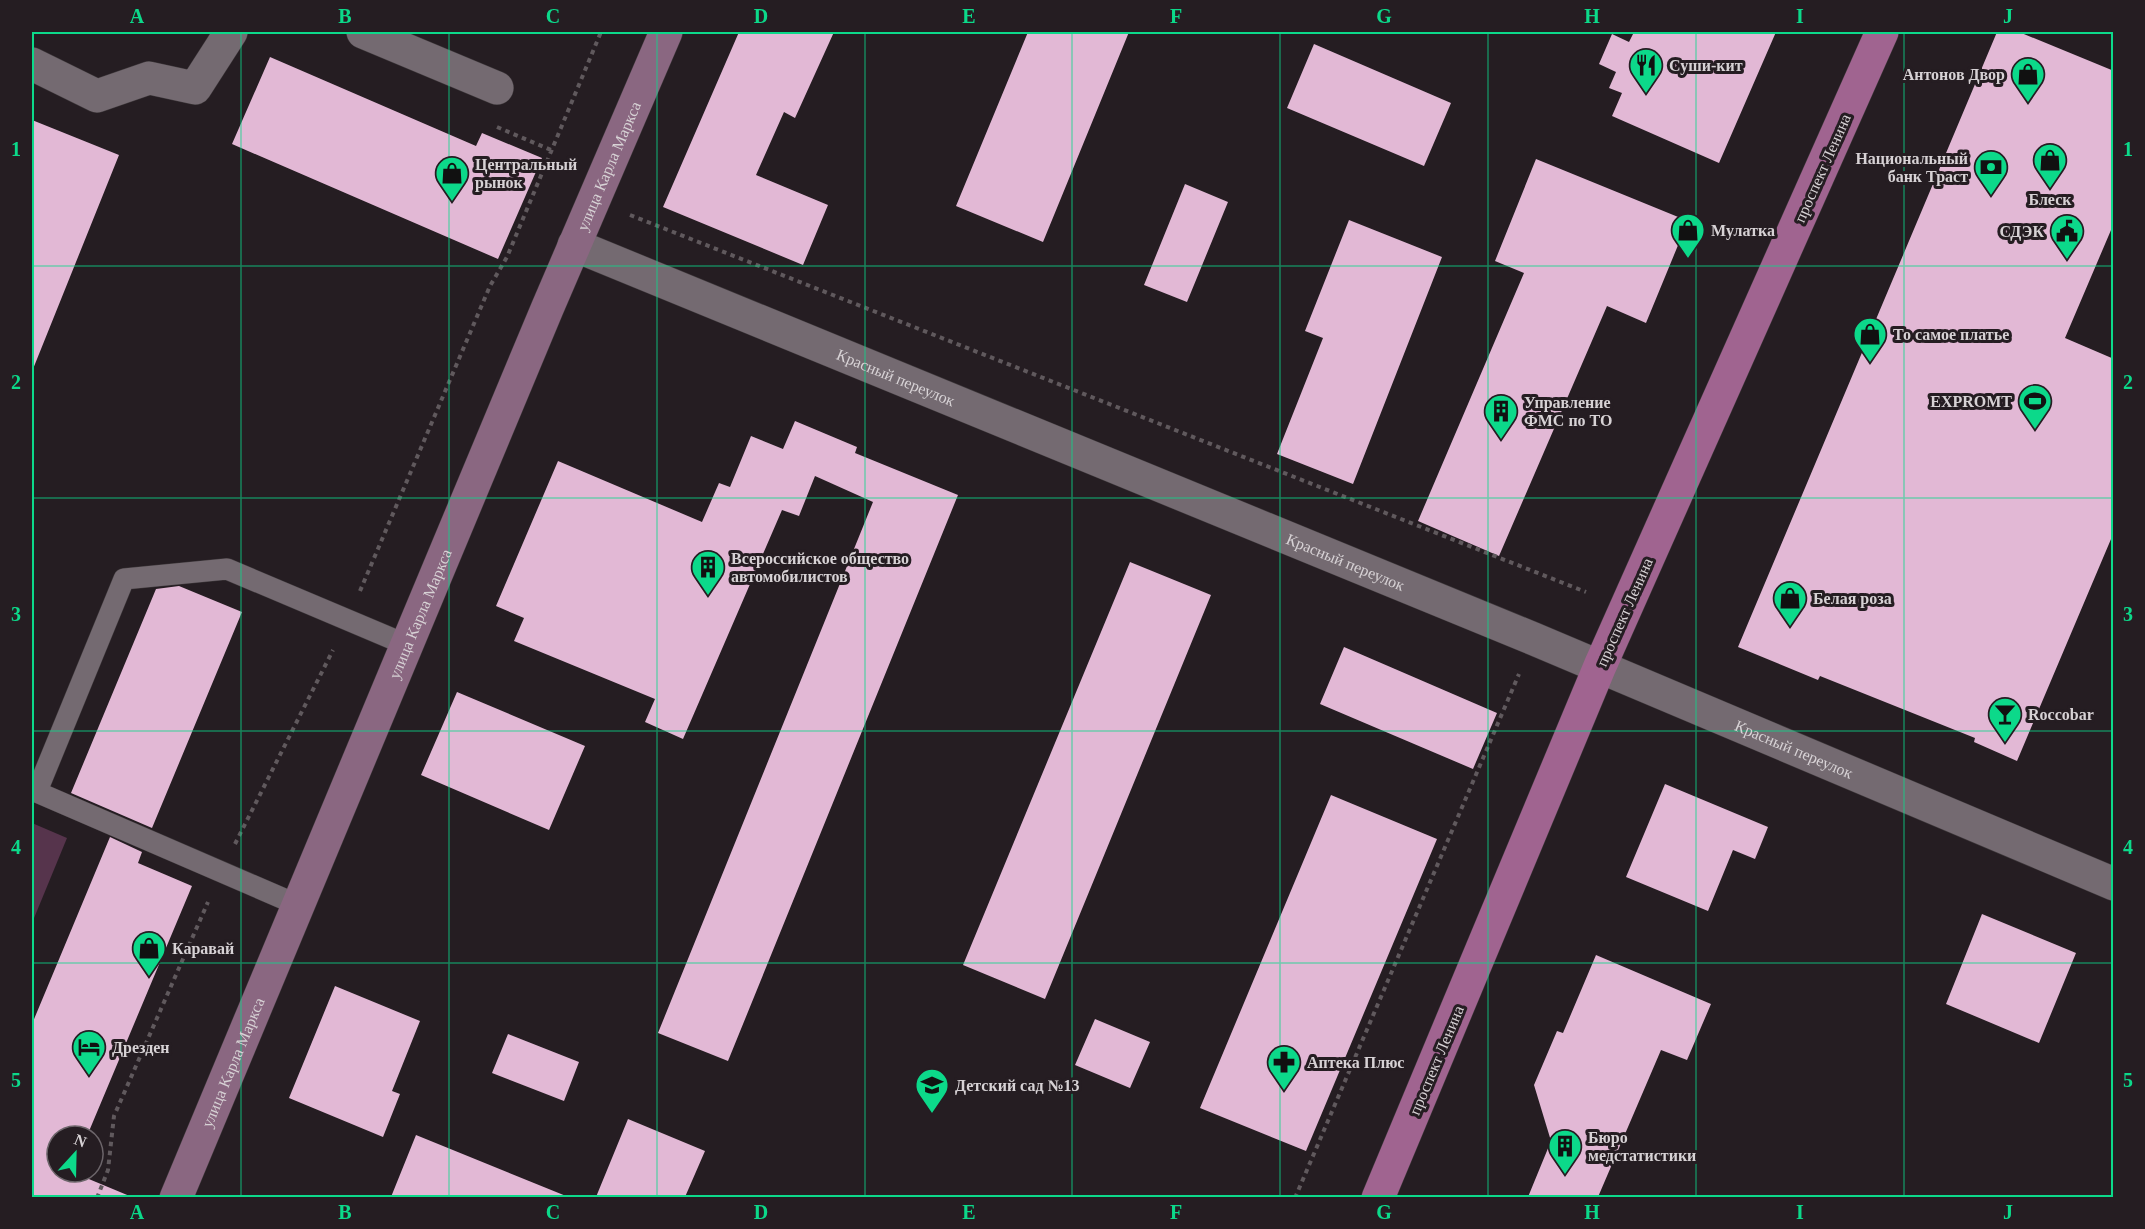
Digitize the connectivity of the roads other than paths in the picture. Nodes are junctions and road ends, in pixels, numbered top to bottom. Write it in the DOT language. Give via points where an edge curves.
graph roads {
  1 [pos="231,32"];
  2 [pos="363,32"];
  3 [pos="666,32"];
  4 [pos="1882,32"];
  5 [pos="32,64"];
  6 [pos="497,88"];
  7 [pos="574,245"];
  8 [pos="407,645"];
  9 [pos="1600,666"];
  10 [pos="34,790"];
  11 [pos="2114,884"];
  12 [pos="298,905"];
  13 [pos="176,1197"];
  14 [pos="1378,1197"];
  1 -- 5 [label="street" via="195,88 149,78 97,96"];
  2 -- 6 [label="street"];
  3 -- 7 [label="street, улица Карла Маркса"];
  4 -- 9 [label="main road, проспект Ленина"];
  7 -- 8 [label="street, улица Карла Маркса"];
  7 -- 9 [label="street, Красный переулок"];
  8 -- 10 [label="lane" via="227,569 124,579"];
  8 -- 12 [label="street, улица Карла Маркса"];
  9 -- 11 [label="street, Красный переулок"];
  9 -- 14 [label="main road, проспект Ленина"];
  10 -- 12 [label="lane"];
  12 -- 13 [label="street, улица Карла Маркса"];
}
